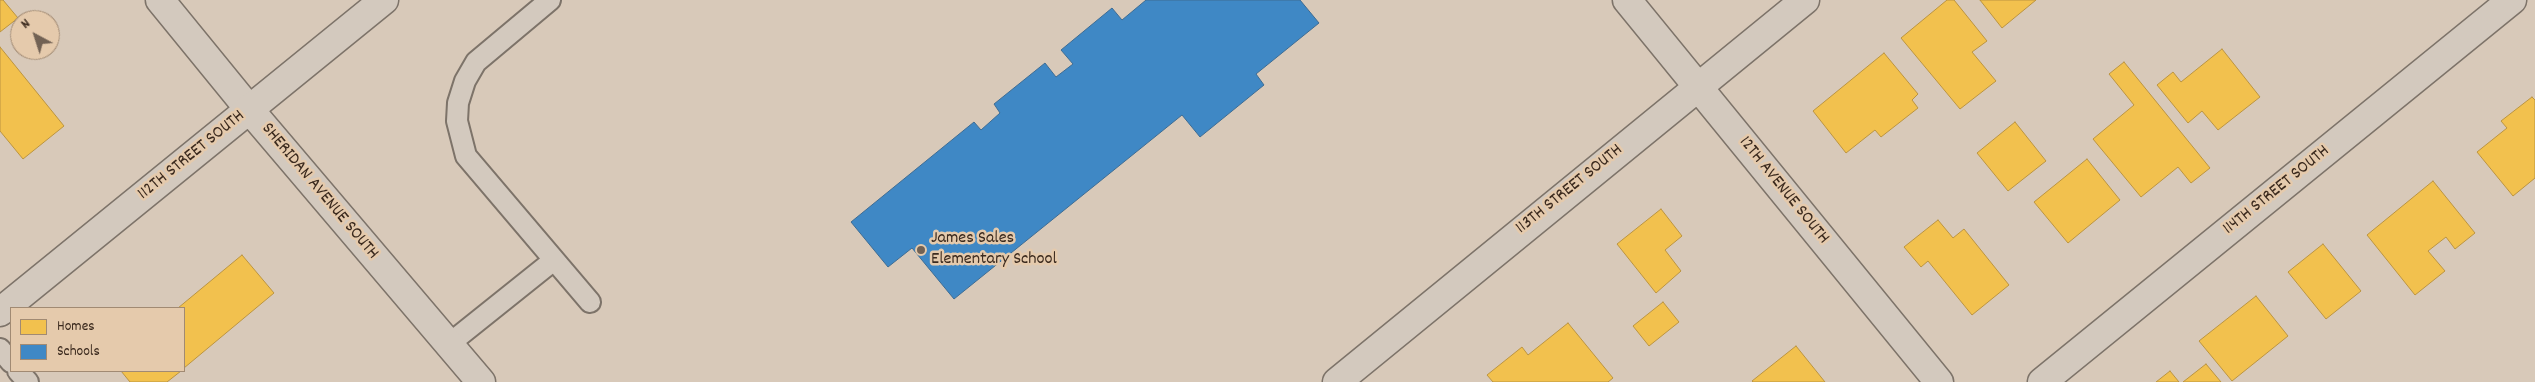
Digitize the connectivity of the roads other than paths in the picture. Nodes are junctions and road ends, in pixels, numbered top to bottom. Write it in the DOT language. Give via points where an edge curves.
graph roads {
  1 [pos="160,0"];
  2 [pos="384,0"];
  3 [pos="550,0"];
  4 [pos="1628,0"];
  5 [pos="1805,0"];
  6 [pos="2512,0"];
  7 [pos="1698,86"];
  8 [pos="249,109"];
  9 [pos="554,260"];
  10 [pos="590,302"];
  11 [pos="0,312"];
  12 [pos="449,344"];
  13 [pos="0,349"];
  14 [pos="10,361"];
  15 [pos="19,372"];
  16 [pos="28,382"];
  17 [pos="481,382"];
  18 [pos="1337,382"];
  19 [pos="1939,382"];
  20 [pos="2042,382"];
  1 -- 8 [label="street, SHERIDAN AVENUE SOUTH"];
  2 -- 8 [label="street, 112TH STREET SOUTH"];
  3 -- 9 [label="lane" via="476,62 465,81 458,103 457,121 466,156"];
  4 -- 7 [label="street, 12TH AVENUE SOUTH"];
  5 -- 7 [label="street, 113TH STREET SOUTH"];
  6 -- 20 [label="street, 114TH STREET SOUTH"];
  7 -- 18 [label="street, 113TH STREET SOUTH"];
  7 -- 19 [label="street, 12TH AVENUE SOUTH"];
  8 -- 11 [label="street, 112TH STREET SOUTH"];
  8 -- 12 [label="street, SHERIDAN AVENUE SOUTH"];
  9 -- 10 [label="lane"];
  9 -- 12 [label="lane"];
  12 -- 17 [label="street, SHERIDAN AVENUE SOUTH"];
  13 -- 14 [label="lane"];
  15 -- 16 [label="lane"];
}
